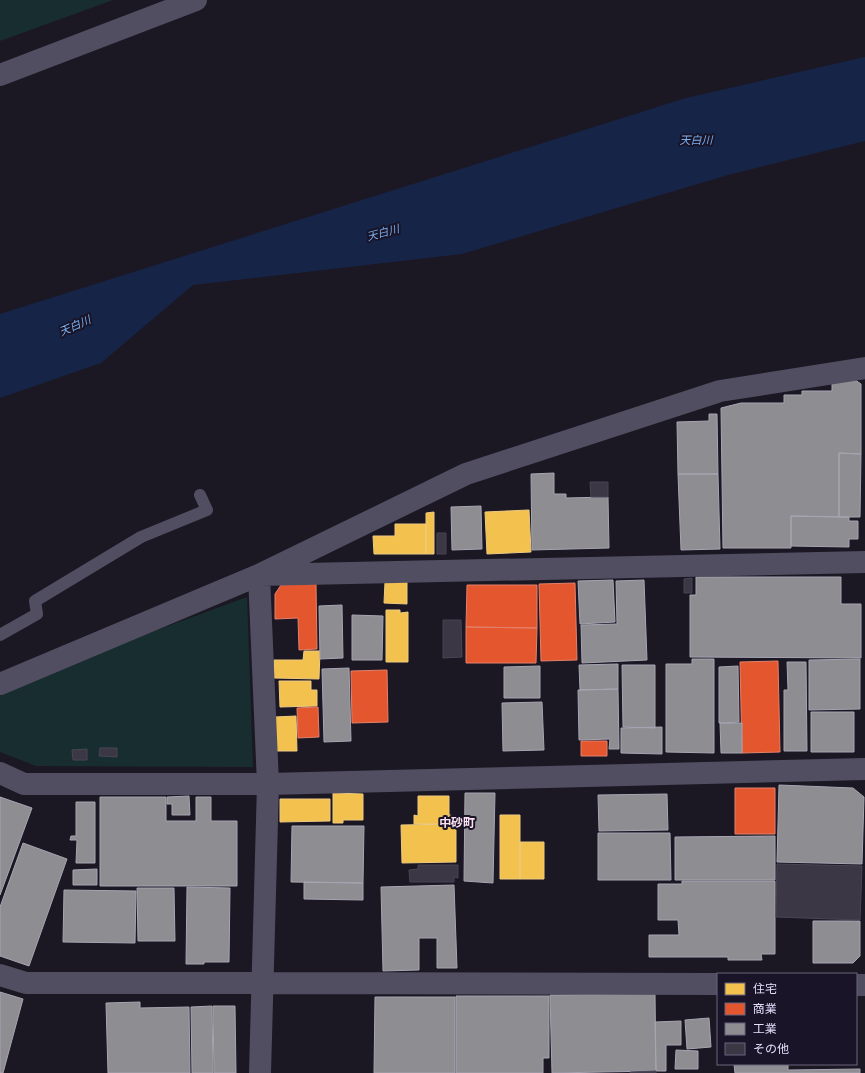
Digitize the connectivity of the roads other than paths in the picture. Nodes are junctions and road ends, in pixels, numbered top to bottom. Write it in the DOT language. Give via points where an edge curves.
graph roads {
  1 [pos="196,0"];
  2 [pos="0,75"];
  3 [pos="865,368"];
  4 [pos="200,495"];
  5 [pos="865,562"];
  6 [pos="260,575"];
  7 [pos="0,635"];
  8 [pos="0,684"];
  9 [pos="865,770"];
  10 [pos="0,773"];
  11 [pos="268,784"];
  12 [pos="0,975"];
  13 [pos="263,983"];
  14 [pos="717,984"];
  15 [pos="260,1073"];
  1 -- 2 [label="street"];
  3 -- 6 [label="street" via="720,391 466,474"];
  4 -- 7 [label="lane" via="207,510 141,537 35,601 37,614"];
  5 -- 6 [label="street"];
  6 -- 8 [label="street"];
  6 -- 11 [label="street"];
  9 -- 11 [label="street"];
  10 -- 11 [label="street" via="24,784"];
  11 -- 13 [label="street"];
  12 -- 13 [label="street" via="26,983"];
  13 -- 14 [label="street"];
  13 -- 15 [label="street"];
}
